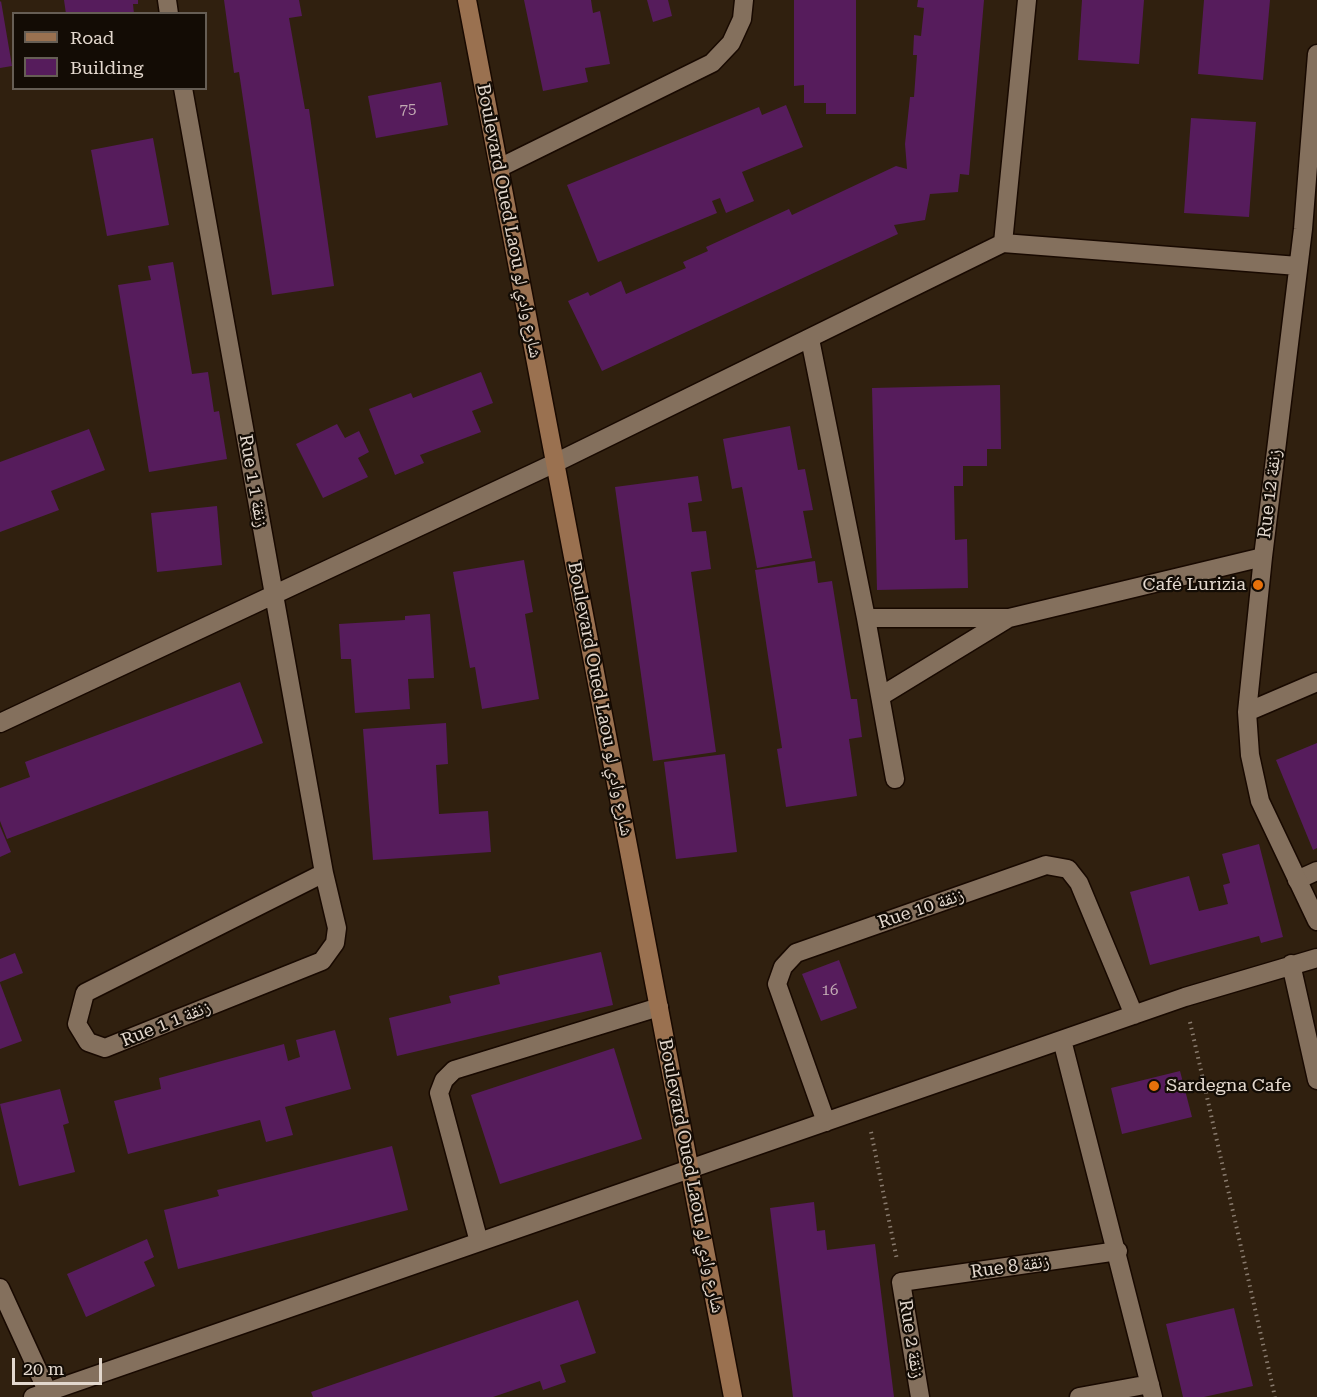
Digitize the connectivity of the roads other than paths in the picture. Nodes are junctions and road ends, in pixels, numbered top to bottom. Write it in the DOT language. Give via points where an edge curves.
graph roads {
  1 [pos="467,0"];
  2 [pos="744,0"];
  3 [pos="1027,0"];
  4 [pos="1317,54"];
  5 [pos="183,90"];
  6 [pos="499,168"];
  7 [pos="1310,230"];
  8 [pos="1003,243"];
  9 [pos="1298,266"];
  10 [pos="810,339"];
  11 [pos="555,462"];
  12 [pos="1263,557"];
  13 [pos="273,595"];
  14 [pos="866,618"];
  15 [pos="1009,618"];
  16 [pos="1317,682"];
  17 [pos="881,696"];
  18 [pos="1247,712"];
  19 [pos="0,723"];
  20 [pos="895,779"];
  21 [pos="1317,872"];
  22 [pos="324,873"];
  23 [pos="1297,880"];
  24 [pos="1317,921"];
  25 [pos="1317,958"];
  26 [pos="1291,964"];
  27 [pos="659,1007"];
  28 [pos="1134,1015"];
  29 [pos="1062,1040"];
  30 [pos="1317,1080"];
  31 [pos="826,1122"];
  32 [pos="690,1170"];
  33 [pos="479,1242"];
  34 [pos="1118,1251"];
  35 [pos="901,1282"];
  36 [pos="0,1288"];
  37 [pos="1151,1390"];
  38 [pos="43,1395"];
  39 [pos="733,1397"];
  40 [pos="920,1397"];
  41 [pos="1079,1397"];
  1 -- 6 [label="street, Boulevard Oued Laou شارع وادي لو"];
  2 -- 6 [label="street" via="742,19 731,43 712,63"];
  3 -- 8 [label="street"];
  4 -- 7 [label="street, Rue 12 زنقة"];
  5 -- 13 [label="street, Rue 1 زنقة 1"];
  6 -- 11 [label="street, Boulevard Oued Laou شارع وادي لو"];
  7 -- 9 [label="street, Rue 12 زنقة"];
  8 -- 9 [label="street"];
  8 -- 10 [label="street"];
  9 -- 12 [label="street, Rue 12 زنقة"];
  10 -- 11 [label="street"];
  10 -- 14 [label="street"];
  11 -- 13 [label="street"];
  11 -- 27 [label="street, Boulevard Oued Laou شارع وادي لو"];
  12 -- 15 [label="street"];
  12 -- 18 [label="street, Rue 12 زنقة"];
  13 -- 19 [label="street"];
  13 -- 22 [label="street, Rue 1 زنقة 1"];
  14 -- 15 [label="street"];
  14 -- 17 [label="street"];
  15 -- 17 [label="street"];
  16 -- 18 [label="street"];
  17 -- 20 [label="street"];
  18 -- 23 [label="street, Rue 12 زنقة" via="1250,755 1260,801"];
  21 -- 23 [label="street"];
  22 -- 22 [label="street, Rue 1 زنقة 1" via="337,928 335,943 322,961 105,1048 87,1042 77,1024 85,993"];
  23 -- 24 [label="street, Rue 12 زنقة"];
  25 -- 26 [label="street"];
  26 -- 28 [label="street"];
  26 -- 30 [label="street"];
  27 -- 32 [label="street, Boulevard Oued Laou شارع وادي لو"];
  27 -- 33 [label="street" via="454,1070 444,1080 440,1093"];
  28 -- 29 [label="street"];
  28 -- 31 [label="street, Rue 10 زنقة" via="1079,883 1068,869 1046,865 796,953 783,967 777,984"];
  29 -- 31 [label="street"];
  29 -- 34 [label="street"];
  31 -- 32 [label="street"];
  32 -- 33 [label="street"];
  32 -- 39 [label="street, Boulevard Oued Laou شارع وادي لو"];
  33 -- 38 [label="street"];
  34 -- 35 [label="street, Rue 8 زنقة"];
  34 -- 37 [label="street"];
  35 -- 40 [label="street, Rue 2 زنقة"];
  36 -- 38 [label="street"];
  37 -- 41 [label="street"];
}
